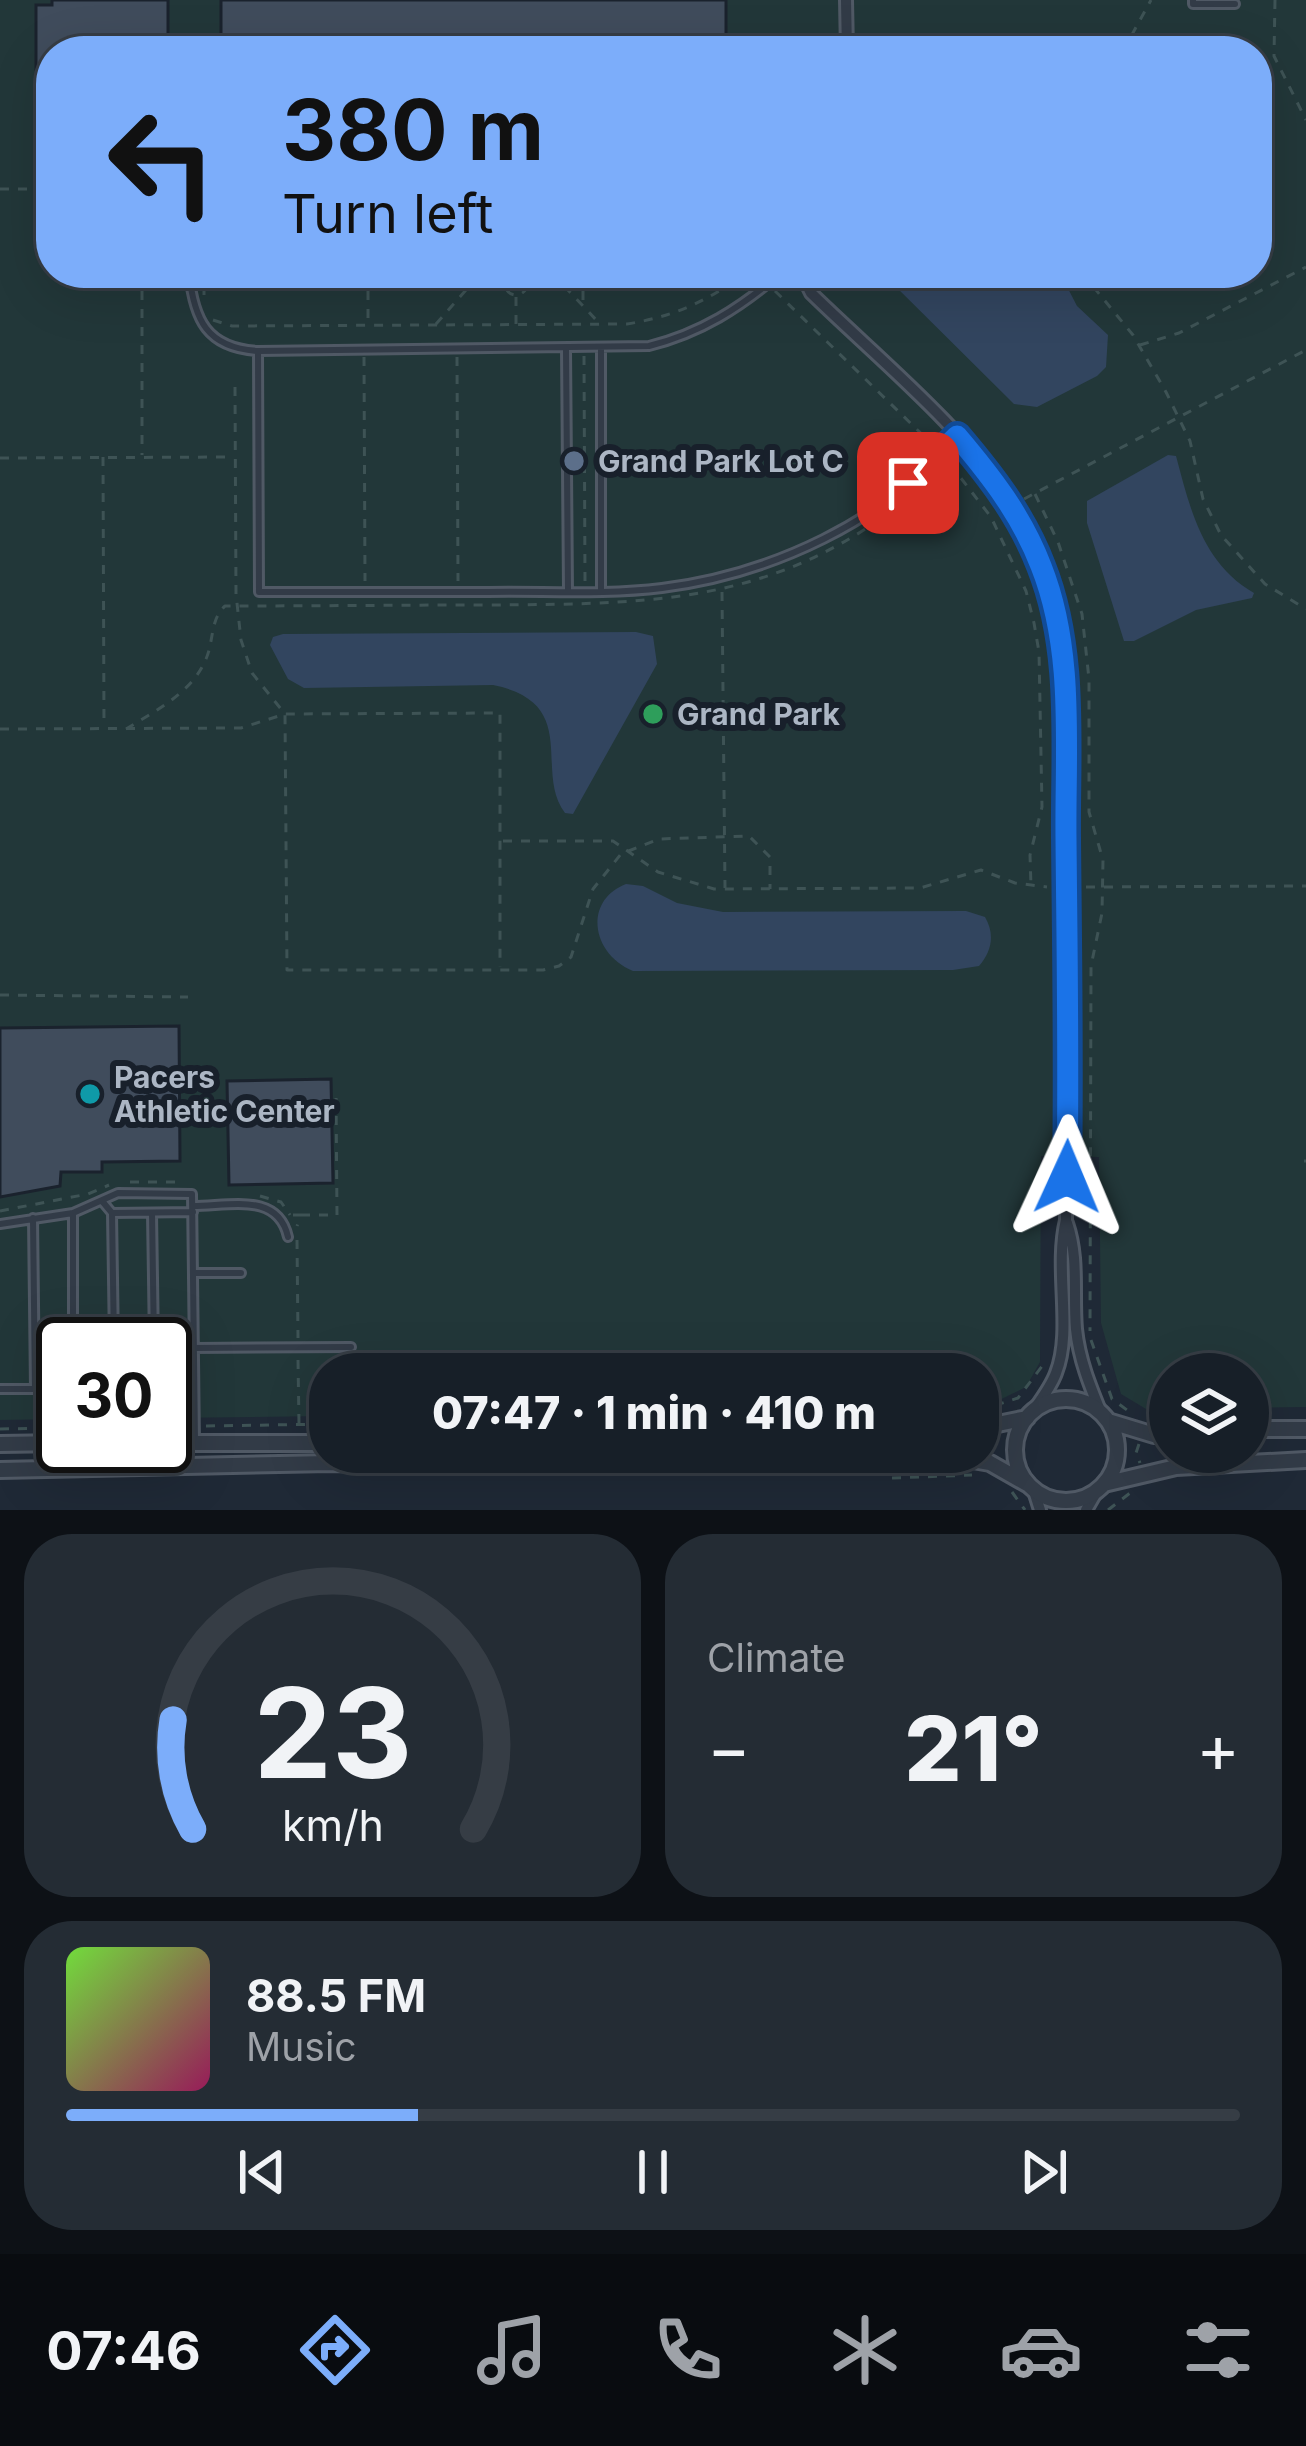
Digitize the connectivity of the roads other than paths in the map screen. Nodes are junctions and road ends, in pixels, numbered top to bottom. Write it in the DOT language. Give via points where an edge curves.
graph roads {
  1 [pos="847,0"];
  2 [pos="1192,0"];
  3 [pos="1235,4"];
  4 [pos="847,36"];
  5 [pos="192,288"];
  6 [pos="763,288"];
  7 [pos="808,288"];
  8 [pos="602,349"];
  9 [pos="258,350"];
  10 [pos="566,350"];
  11 [pos="957,436"];
  12 [pos="568,591"];
  13 [pos="601,591"];
  14 [pos="102,1202"];
  15 [pos="193,1209"];
  16 [pos="73,1213"];
  17 [pos="112,1213"];
  18 [pos="152,1213"];
  19 [pos="33,1218"];
  20 [pos="1066,1220"];
  21 [pos="0,1224"];
  22 [pos="288,1237"];
  23 [pos="193,1274"];
  24 [pos="241,1274"];
  25 [pos="74,1317"];
  26 [pos="114,1317"];
  27 [pos="154,1317"];
  28 [pos="351,1347"];
  29 [pos="193,1348"];
  30 [pos="0,1389"];
  31 [pos="35,1390"];
  32 [pos="194,1390"];
  33 [pos="1029,1416"];
  34 [pos="1104,1417"];
  35 [pos="999,1423"];
  36 [pos="1269,1429"];
  37 [pos="1306,1429"];
  38 [pos="1149,1432"];
  39 [pos="195,1434"];
  40 [pos="192,1435"];
  41 [pos="309,1442"];
  42 [pos="0,1444"];
  43 [pos="36,1444"];
  44 [pos="1306,1460"];
  45 [pos="0,1470"];
  46 [pos="1031,1487"];
  47 [pos="1101,1487"];
  48 [pos="1040,1510"];
  49 [pos="1086,1510"];
  1 -- 4 [label="street"];
  2 -- 3 [label="lane"];
  5 -- 9 [label="lane" via="205,328 230,347"];
  6 -- 8 [label="lane" via="683,336"];
  7 -- 11 [label="street"];
  8 -- 10 [label="lane"];
  8 -- 13 [label="lane"];
  9 -- 10 [label="lane"];
  9 -- 12 [label="lane" via="259,592"];
  10 -- 12 [label="lane"];
  11 -- 13 [label="lane" via="870,511 781,558 693,583"];
  11 -- 20 [label="street" via="1012,506 1041,566 1063,650"];
  12 -- 13 [label="lane"];
  14 -- 15 [label="lane" via="118,1193 192,1194"];
  14 -- 16 [label="lane"];
  14 -- 17 [label="lane"];
  15 -- 18 [label="lane"];
  15 -- 22 [label="lane" via="276,1210"];
  15 -- 23 [label="lane"];
  16 -- 19 [label="lane"];
  16 -- 25 [label="lane"];
  17 -- 18 [label="lane"];
  17 -- 26 [label="lane"];
  18 -- 27 [label="lane"];
  19 -- 21 [label="lane"];
  19 -- 31 [label="lane"];
  20 -- 33 [label="street" via="1059,1247 1063,1341 1056,1375"];
  20 -- 34 [label="street" via="1076,1248 1076,1331"];
  23 -- 24 [label="lane"];
  23 -- 29 [label="lane"];
  28 -- 29 [label="lane"];
  29 -- 32 [label="lane"];
  30 -- 31 [label="lane"];
  32 -- 39 [label="lane"];
  33 -- 34 [label="street" via="1066,1400"];
  33 -- 35 [label="street"];
  33 -- 46 [label="street" via="1015,1448"];
  34 -- 38 [label="street"];
  34 -- 47 [label="street" via="1117,1458"];
  36 -- 37 [label="street"];
  39 -- 40 [label="street"];
  39 -- 41 [label="street"];
  42 -- 43 [label="street"];
  44 -- 47 [label="street" via="1199,1465"];
  45 -- 46 [label="street" via="968,1459"];
  46 -- 47 [label="street" via="1061,1501"];
  46 -- 48 [label="street"];
  47 -- 49 [label="street"];
}
